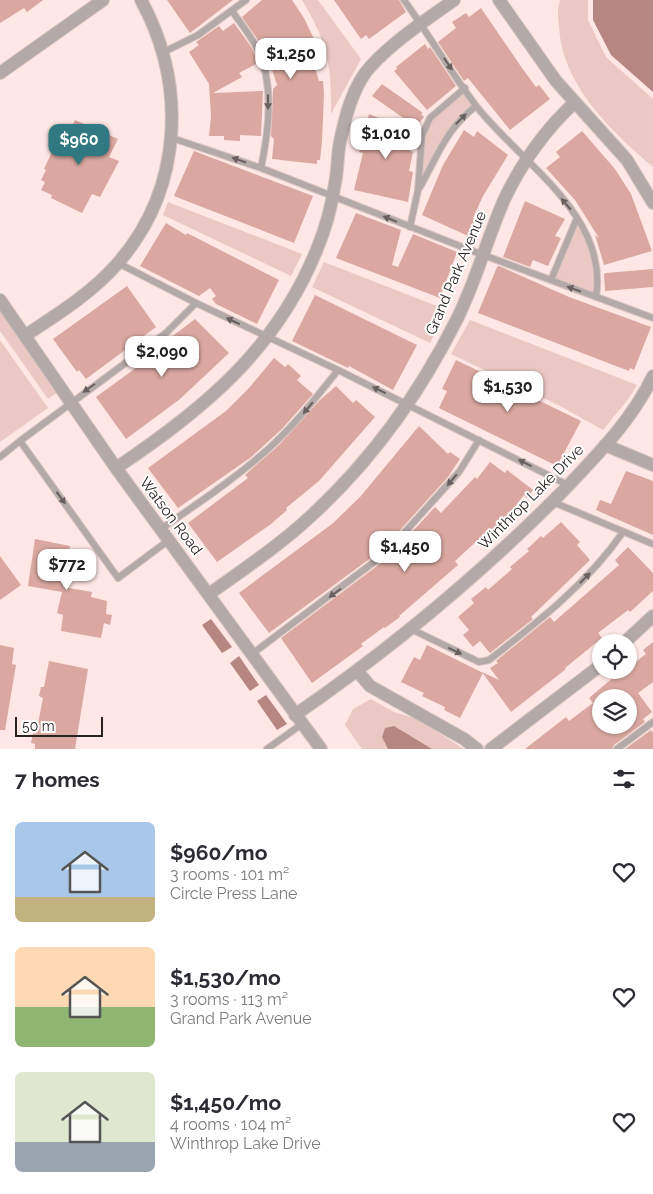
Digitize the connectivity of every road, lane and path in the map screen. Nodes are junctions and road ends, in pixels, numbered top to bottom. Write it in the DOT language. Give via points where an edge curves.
graph roads {
  1 [pos="103,0"];
  2 [pos="141,0"];
  3 [pos="246,0"];
  4 [pos="404,0"];
  5 [pos="454,0"];
  6 [pos="499,0"];
  7 [pos="232,11"];
  8 [pos="421,24"];
  9 [pos="164,52"];
  10 [pos="0,74"];
  11 [pos="464,88"];
  12 [pos="575,102"];
  13 [pos="476,106"];
  14 [pos="172,138"];
  15 [pos="527,159"];
  16 [pos="261,168"];
  17 [pos="418,190"];
  18 [pos="332,196"];
  19 [pos="653,203"];
  20 [pos="577,218"];
  21 [pos="410,227"];
  22 [pos="483,255"];
  23 [pos="118,263"];
  24 [pos="551,280"];
  25 [pos="596,297"];
  26 [pos="0,300"];
  27 [pos="196,303"];
  28 [pos="653,318"];
  29 [pos="26,335"];
  30 [pos="268,337"];
  31 [pos="338,370"];
  32 [pos="653,376"];
  33 [pos="72,401"];
  34 [pos="408,404"];
  35 [pos="479,440"];
  36 [pos="20,442"];
  37 [pos="605,445"];
  38 [pos="0,457"];
  39 [pos="653,465"];
  40 [pos="116,468"];
  41 [pos="568,485"];
  42 [pos="552,502"];
  43 [pos="161,529"];
  44 [pos="624,532"];
  45 [pos="169,540"];
  46 [pos="653,544"];
  47 [pos="209,594"];
  48 [pos="653,616"];
  49 [pos="411,630"];
  50 [pos="634,634"];
  51 [pos="252,654"];
  52 [pos="358,672"];
  53 [pos="592,672"];
  54 [pos="299,720"];
  55 [pos="653,722"];
  56 [pos="267,749"];
  57 [pos="321,749"];
  58 [pos="477,749"];
  59 [pos="491,749"];
  60 [pos="618,749"];
  1 -- 10 [label="street"];
  2 -- 9 [label="street"];
  3 -- 7 [label="lane"];
  4 -- 8 [label="lane"];
  5 -- 8 [label="street"];
  6 -- 12 [label="street" via="556,81"];
  7 -- 9 [label="lane" via="198,35"];
  7 -- 16 [label="lane, one-way" via="256,46 266,74 267,141"];
  8 -- 11 [label="lane, one-way"];
  8 -- 18 [label="street" via="370,67 354,95 339,144"];
  9 -- 14 [label="street" via="173,116"];
  11 -- 13 [label="lane"];
  11 -- 17 [label="lane" via="430,118 422,136"];
  12 -- 15 [label="street, Grand Park Avenue"];
  12 -- 19 [label="street" via="627,160"];
  13 -- 15 [label="lane"];
  17 -- 13 [label="lane, one-way" via="459,119"];
  16 -- 14 [label="lane, one-way"];
  14 -- 23 [label="street" via="166,170 154,204 139,235"];
  20 -- 15 [label="lane, one-way"];
  15 -- 22 [label="street, Grand Park Avenue" via="505,199"];
  16 -- 18 [label="lane"];
  17 -- 21 [label="lane"];
  21 -- 18 [label="lane, one-way"];
  18 -- 30 [label="street" via="318,249"];
  20 -- 24 [label="lane"];
  20 -- 25 [label="lane" via="595,262"];
  21 -- 22 [label="lane"];
  22 -- 24 [label="lane"];
  22 -- 34 [label="street, Grand Park Avenue" via="458,318"];
  23 -- 27 [label="lane"];
  23 -- 29 [label="street" via="90,290"];
  25 -- 24 [label="lane, one-way"];
  25 -- 28 [label="lane"];
  26 -- 29 [label="street, Watson Road"];
  30 -- 27 [label="lane, one-way"];
  27 -- 33 [label="lane, one-way" via="166,333"];
  29 -- 33 [label="street, Watson Road"];
  30 -- 31 [label="lane"];
  30 -- 40 [label="street" via="230,380 190,416"];
  34 -- 31 [label="lane, one-way"];
  31 -- 43 [label="lane, one-way" via="305,412 267,450"];
  32 -- 37 [label="street, Winthrop Lake Drive" via="635,410"];
  33 -- 36 [label="lane"];
  33 -- 40 [label="street, Watson Road"];
  34 -- 35 [label="lane"];
  34 -- 47 [label="street, Grand Park Avenue" via="358,468 310,516"];
  41 -- 35 [label="lane, one-way"];
  35 -- 51 [label="lane, one-way" via="459,472 386,553"];
  36 -- 38 [label="lane"];
  36 -- 45 [label="lane, one-way" via="118,578"];
  37 -- 39 [label="street"];
  37 -- 41 [label="street, Winthrop Lake Drive"];
  40 -- 43 [label="street, Watson Road"];
  41 -- 42 [label="street, Winthrop Lake Drive"];
  42 -- 44 [label="lane"];
  42 -- 49 [label="street, Winthrop Lake Drive"];
  43 -- 45 [label="street, Watson Road"];
  44 -- 46 [label="lane"];
  49 -- 44 [label="lane, one-way" via="479,662 489,660 574,589"];
  45 -- 47 [label="street, Watson Road"];
  47 -- 51 [label="street, Watson Road"];
  48 -- 50 [label="street"];
  49 -- 52 [label="street, Winthrop Lake Drive"];
  51 -- 54 [label="street, Watson Road"];
  52 -- 54 [label="street, Winthrop Lake Drive"];
  52 -- 58 [label="street" via="370,686"];
  53 -- 59 [label="street"];
  54 -- 56 [label="lane"];
  54 -- 57 [label="street, Watson Road"];
  55 -- 60 [label="lane"];
}
